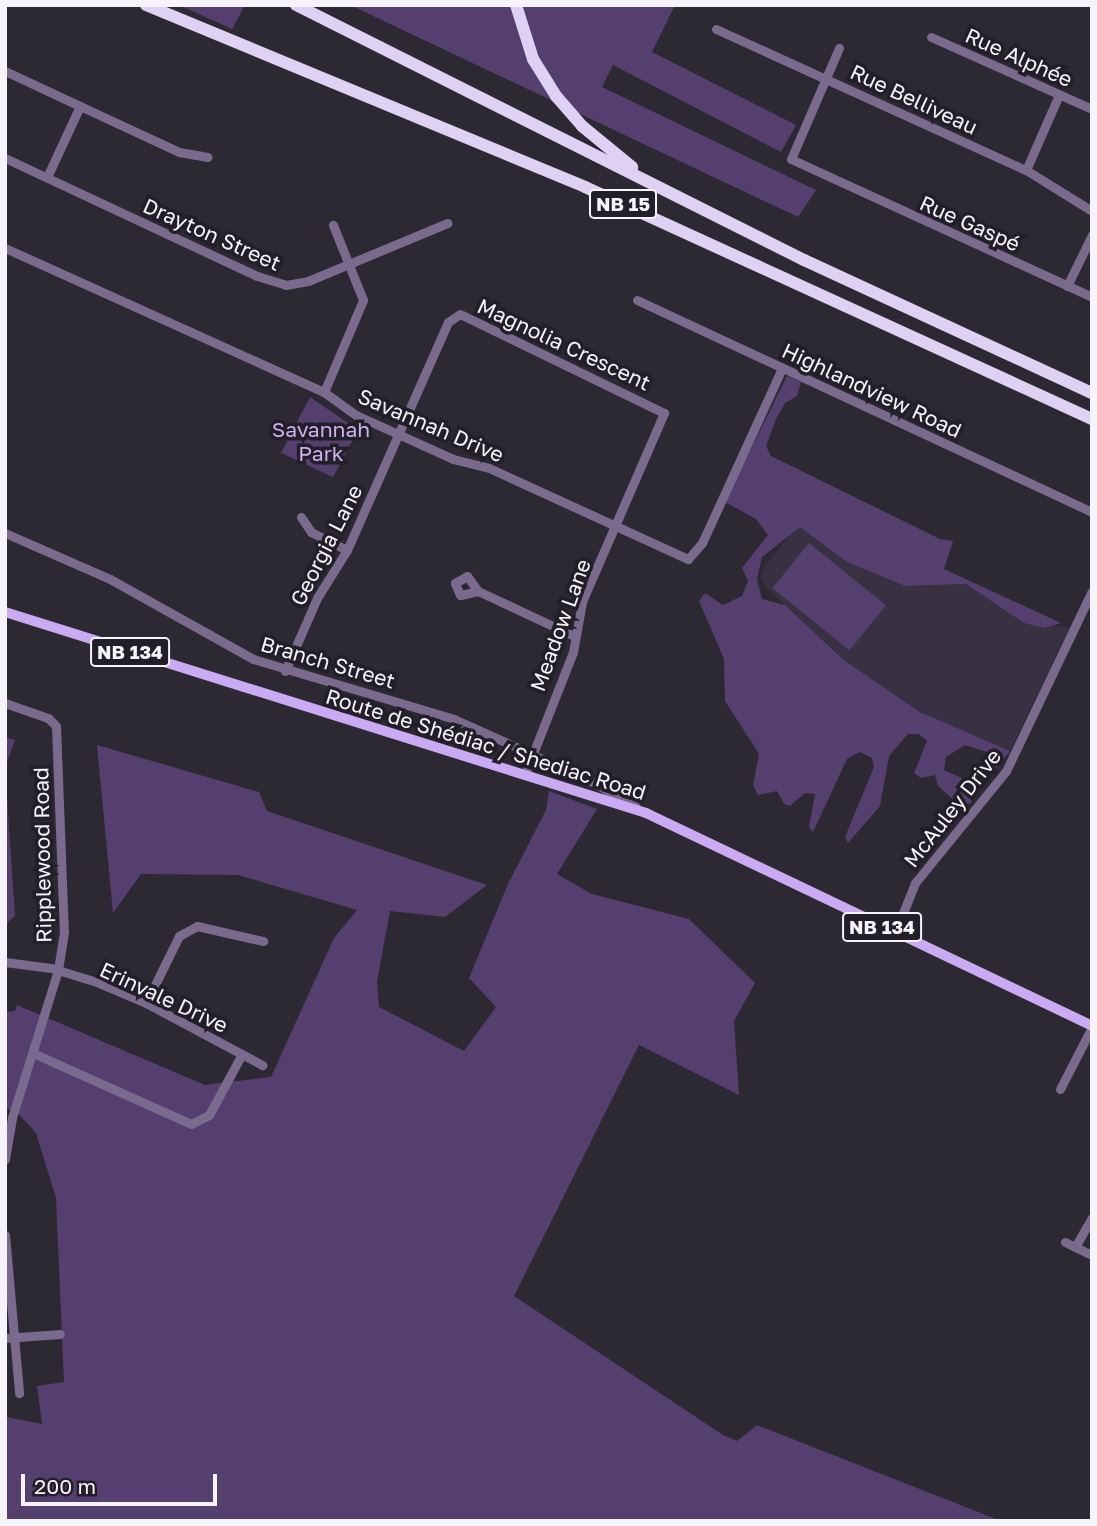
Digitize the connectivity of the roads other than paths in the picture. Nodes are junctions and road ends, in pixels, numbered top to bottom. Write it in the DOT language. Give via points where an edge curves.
graph roads {
  1 [pos="146,5"];
  2 [pos="296,5"];
  3 [pos="516,5"];
  4 [pos="716,29"];
  5 [pos="931,37"];
  6 [pos="839,48"];
  7 [pos="5,71"];
  8 [pos="825,77"];
  9 [pos="1059,94"];
  10 [pos="80,106"];
  11 [pos="1092,109"];
  12 [pos="208,157"];
  13 [pos="5,158"];
  14 [pos="1026,170"];
  15 [pos="47,177"];
  16 [pos="663,190"];
  17 [pos="1092,211"];
  18 [pos="447,223"];
  19 [pos="332,225"];
  20 [pos="1092,235"];
  21 [pos="5,248"];
  22 [pos="350,263"];
  23 [pos="1067,286"];
  24 [pos="1092,297"];
  25 [pos="637,300"];
  26 [pos="782,368"];
  27 [pos="324,392"];
  28 [pos="1092,393"];
  29 [pos="1092,419"];
  30 [pos="399,435"];
  31 [pos="1092,512"];
  32 [pos="301,517"];
  33 [pos="616,527"];
  34 [pos="5,533"];
  35 [pos="347,550"];
  36 [pos="478,591"];
  37 [pos="1092,591"];
  38 [pos="5,611"];
  39 [pos="574,636"];
  40 [pos="285,671"];
  41 [pos="5,704"];
  42 [pos="530,751"];
  43 [pos="524,774"];
  44 [pos="646,813"];
  45 [pos="895,933"];
  46 [pos="263,941"];
  47 [pos="5,962"];
  48 [pos="58,970"];
  49 [pos="146,1003"];
  50 [pos="1092,1026"];
  51 [pos="33,1053"];
  52 [pos="242,1054"];
  53 [pos="262,1065"];
  54 [pos="1060,1089"];
  55 [pos="9,1118"];
  56 [pos="5,1158"];
  57 [pos="1092,1217"];
  58 [pos="5,1235"];
  59 [pos="1065,1242"];
  60 [pos="1075,1247"];
  61 [pos="6,1252"];
  62 [pos="1092,1255"];
  63 [pos="60,1334"];
  64 [pos="5,1338"];
  65 [pos="16,1338"];
  66 [pos="19,1393"];
  1 -- 29 [label="highway, NB 15" via="585,187"];
  2 -- 16 [label="highway, NB 15"];
  3 -- 16 [label="highway" via="533,59 556,96 582,127"];
  4 -- 8 [label="street, Rue Belliveau"];
  5 -- 9 [label="street, Rue Alphée"];
  6 -- 8 [label="street"];
  7 -- 10 [label="street"];
  8 -- 14 [label="street, Rue Belliveau"];
  8 -- 23 [label="street, Rue Gaspé" via="791,159"];
  9 -- 11 [label="street, Rue Alphée"];
  9 -- 14 [label="street"];
  10 -- 12 [label="street" via="179,152"];
  10 -- 15 [label="street"];
  13 -- 15 [label="street, Drayton Street"];
  14 -- 17 [label="street, Rue Belliveau"];
  15 -- 22 [label="street, Drayton Street" via="276,283 303,282"];
  16 -- 28 [label="highway, NB 15"];
  18 -- 22 [label="street, Drayton Street"];
  19 -- 22 [label="street"];
  20 -- 23 [label="street"];
  21 -- 27 [label="street, Savannah Drive"];
  22 -- 27 [label="street" via="362,304"];
  23 -- 24 [label="street, Rue Gaspé"];
  25 -- 26 [label="street, Highlandview Road"];
  26 -- 31 [label="street, Highlandview Road"];
  26 -- 33 [label="street, Savannah Drive" via="694,556 683,558"];
  27 -- 30 [label="street, Savannah Drive" via="356,415"];
  30 -- 33 [label="street, Savannah Drive" via="453,459 489,468"];
  30 -- 33 [label="street, Magnolia Crescent" via="448,322 460,314 664,413"];
  30 -- 35 [label="street, Georgia Lane"];
  32 -- 35 [label="street" via="311,532"];
  33 -- 39 [label="street, Meadow Lane" via="582,602"];
  34 -- 40 [label="street, Branch Street" via="110,579 232,649"];
  35 -- 40 [label="street, Georgia Lane" via="317,598"];
  36 -- 39 [label="street"];
  37 -- 45 [label="street, McAuley Drive" via="1006,771 915,883"];
  38 -- 43 [label="main road, Route de Shédiac / Shediac Road / NB 134" via="254,693"];
  39 -- 42 [label="street, Meadow Lane" via="573,652"];
  40 -- 42 [label="street, Branch Street" via="419,706"];
  41 -- 48 [label="street, Ripplewood Road" via="48,718 56,726 64,932"];
  42 -- 43 [label="street, Meadow Lane"];
  42 -- 44 [label="street, Branch Street"];
  43 -- 44 [label="main road, Route de Shédiac / Shediac Road / NB 134"];
  44 -- 45 [label="main road, Route de Shédiac / Shediac Road / NB 134"];
  45 -- 50 [label="main road, Route de Shédiac / Shediac Road / NB 134"];
  46 -- 49 [label="street" via="197,926 179,936"];
  47 -- 48 [label="street, Erinvale Drive"];
  48 -- 49 [label="street, Erinvale Drive"];
  48 -- 51 [label="street, Ripplewood Road"];
  49 -- 52 [label="street, Erinvale Drive"];
  50 -- 54 [label="street"];
  51 -- 52 [label="street" via="191,1124 209,1115"];
  51 -- 55 [label="street, Ripplewood Road"];
  52 -- 53 [label="street, Erinvale Drive"];
  55 -- 56 [label="street, Ripplewood Road"];
  57 -- 60 [label="street"];
  58 -- 61 [label="street"];
  59 -- 60 [label="street"];
  60 -- 62 [label="street"];
  61 -- 65 [label="street"];
  63 -- 65 [label="street"];
  64 -- 65 [label="street"];
  65 -- 66 [label="street"];
}
